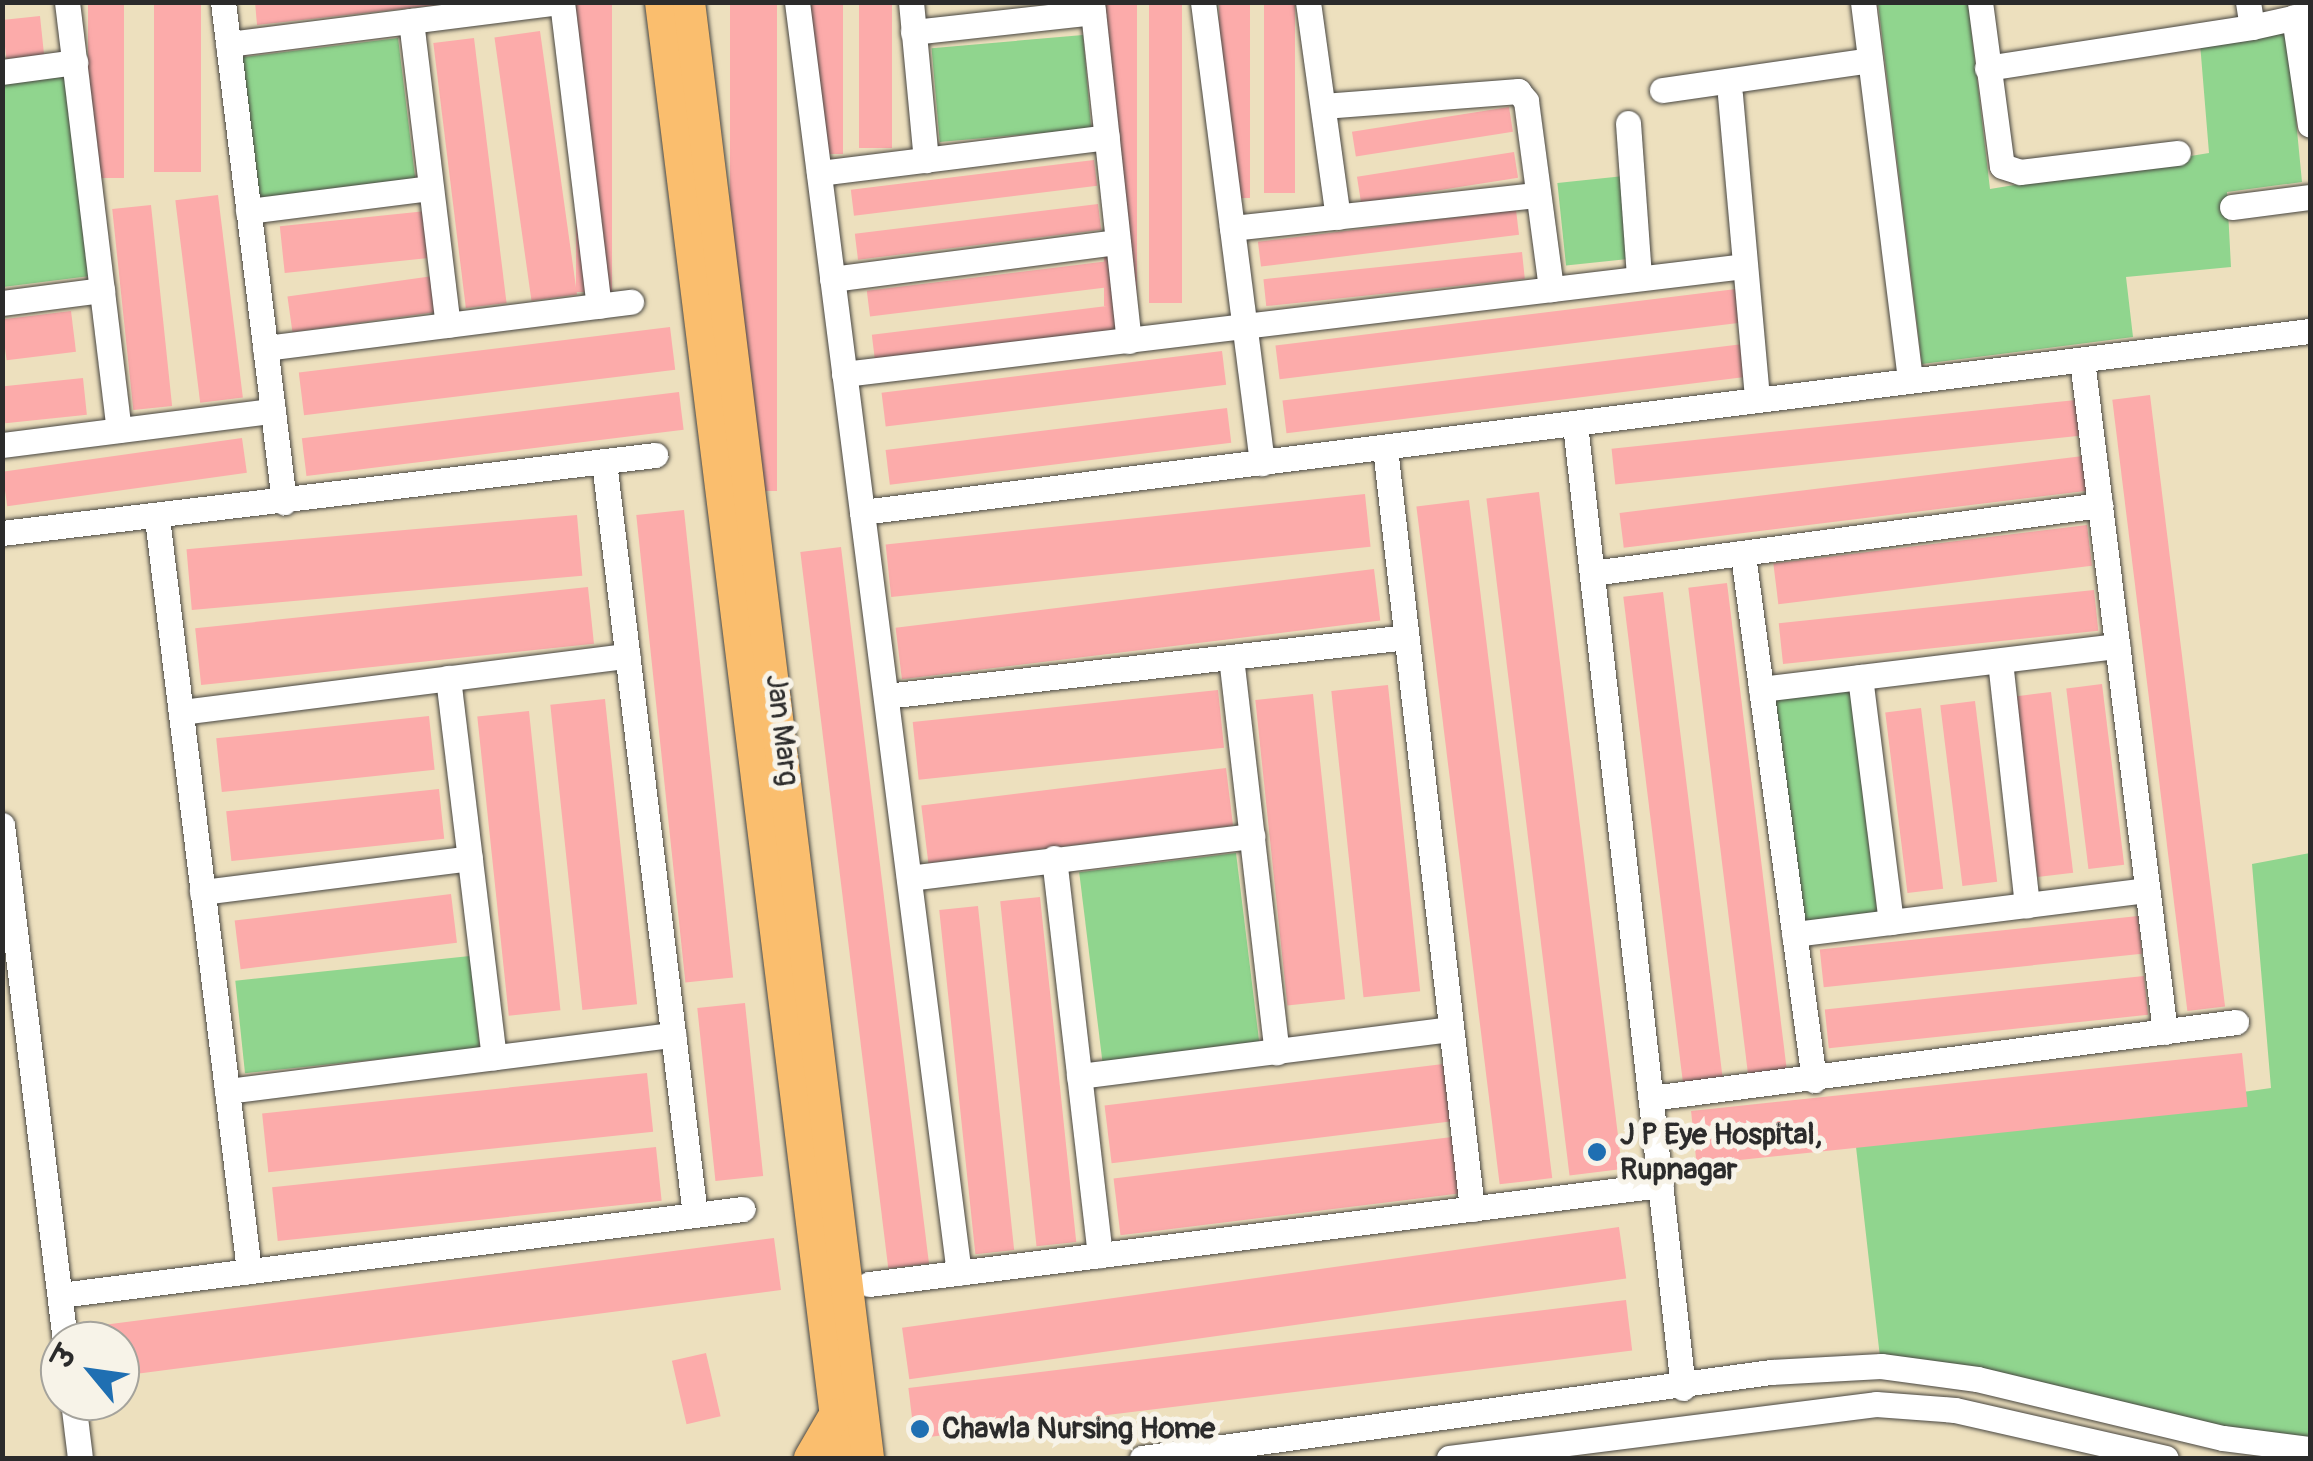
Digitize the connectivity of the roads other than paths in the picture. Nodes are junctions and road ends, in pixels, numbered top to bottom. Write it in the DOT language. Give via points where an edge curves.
graph roads {
  1 [pos="68,2"];
  2 [pos="223,2"];
  3 [pos="561,2"];
  4 [pos="661,2"];
  5 [pos="690,2"];
  6 [pos="796,2"];
  7 [pos="910,2"];
  8 [pos="1203,2"];
  9 [pos="1308,2"];
  10 [pos="1863,2"];
  11 [pos="1980,2"];
  12 [pos="1093,7"];
  13 [pos="2250,15"];
  14 [pos="2302,15"];
  15 [pos="411,22"];
  16 [pos="914,32"];
  17 [pos="228,44"];
  18 [pos="1870,60"];
  19 [pos="75,62"];
  20 [pos="1988,68"];
  21 [pos="2,72"];
  22 [pos="1662,90"];
  23 [pos="1730,95"];
  24 [pos="1322,106"];
  25 [pos="2310,111"];
  26 [pos="1628,123"];
  27 [pos="1107,137"];
  28 [pos="2178,153"];
  29 [pos="926,160"];
  30 [pos="818,173"];
  31 [pos="431,188"];
  32 [pos="1538,195"];
  33 [pos="2310,198"];
  34 [pos="2232,207"];
  35 [pos="248,212"];
  36 [pos="1338,217"];
  37 [pos="1232,228"];
  38 [pos="1118,242"];
  39 [pos="1744,266"];
  40 [pos="1639,278"];
  41 [pos="832,279"];
  42 [pos="1551,289"];
  43 [pos="102,290"];
  44 [pos="631,302"];
  45 [pos="2,303"];
  46 [pos="599,306"];
  47 [pos="1244,325"];
  48 [pos="448,326"];
  49 [pos="2310,330"];
  50 [pos="1130,340"];
  51 [pos="265,348"];
  52 [pos="2082,360"];
  53 [pos="844,374"];
  54 [pos="1910,379"];
  55 [pos="1757,399"];
  56 [pos="273,410"];
  57 [pos="1575,424"];
  58 [pos="120,430"];
  59 [pos="2,445"];
  60 [pos="1385,448"];
  61 [pos="655,455"];
  62 [pos="604,462"];
  63 [pos="1262,463"];
  64 [pos="284,502"];
  65 [pos="2100,506"];
  66 [pos="862,512"];
  67 [pos="157,518"];
  68 [pos="2,533"];
  69 [pos="1743,554"];
  70 [pos="1592,573"];
  71 [pos="1406,637"];
  72 [pos="2117,646"];
  73 [pos="627,656"];
  74 [pos="1231,657"];
  75 [pos="2000,661"];
  76 [pos="448,678"];
  77 [pos="1860,678"];
  78 [pos="1761,689"];
  79 [pos="886,696"];
  80 [pos="181,712"];
  81 [pos="2,825"];
  82 [pos="1252,836"];
  83 [pos="470,858"];
  84 [pos="1054,858"];
  85 [pos="909,878"];
  86 [pos="2148,890"];
  87 [pos="202,892"];
  88 [pos="2027,906"];
  89 [pos="1891,922"];
  90 [pos="1794,934"];
  91 [pos="2236,1022"];
  92 [pos="1451,1029"];
  93 [pos="2165,1032"];
  94 [pos="673,1035"];
  95 [pos="1277,1052"];
  96 [pos="494,1058"];
  97 [pos="1079,1076"];
  98 [pos="1814,1080"];
  99 [pos="226,1091"];
  100 [pos="1651,1098"];
  101 [pos="1660,1185"];
  102 [pos="742,1209"];
  103 [pos="1472,1209"];
  104 [pos="695,1215"];
  105 [pos="1100,1255"];
  106 [pos="249,1271"];
  107 [pos="959,1273"];
  108 [pos="868,1284"];
  109 [pos="60,1295"];
  110 [pos="63,1321"];
  111 [pos="1683,1388"];
  112 [pos="2047,1396"];
  113 [pos="1527,1406"];
  114 [pos="835,1416"];
  115 [pos="75,1421"];
  116 [pos="2040,1428"];
  117 [pos="2310,1449"];
  118 [pos="1533,1454"];
  119 [pos="80,1458"];
  120 [pos="810,1458"];
  121 [pos="840,1458"];
  122 [pos="868,1458"];
  123 [pos="1142,1458"];
  124 [pos="1449,1458"];
  125 [pos="2166,1458"];
  1 -- 19 [label="street"];
  2 -- 17 [label="street"];
  3 -- 15 [label="street"];
  3 -- 46 [label="street"];
  4 -- 114 [label="main road"];
  5 -- 122 [label="main road, Jan Marg"];
  6 -- 30 [label="street"];
  7 -- 16 [label="street"];
  8 -- 37 [label="street"];
  9 -- 24 [label="street"];
  10 -- 18 [label="street"];
  11 -- 20 [label="street"];
  12 -- 16 [label="street"];
  12 -- 27 [label="street"];
  13 -- 14 [label="street"];
  13 -- 20 [label="street"];
  14 -- 25 [label="street"];
  15 -- 17 [label="street"];
  15 -- 31 [label="street"];
  16 -- 29 [label="street"];
  17 -- 35 [label="street"];
  18 -- 22 [label="street"];
  18 -- 54 [label="street"];
  19 -- 21 [label="street"];
  19 -- 43 [label="street"];
  20 -- 28 [label="street" via="1999,160 2010,170"];
  23 -- 39 [label="street"];
  24 -- 32 [label="street" via="1511,86 1526,101"];
  24 -- 36 [label="street"];
  26 -- 40 [label="street"];
  27 -- 29 [label="street"];
  27 -- 38 [label="street"];
  29 -- 30 [label="street"];
  30 -- 41 [label="street"];
  31 -- 35 [label="street"];
  31 -- 48 [label="street"];
  32 -- 36 [label="street"];
  32 -- 42 [label="street"];
  33 -- 34 [label="street"];
  35 -- 51 [label="street"];
  36 -- 37 [label="street"];
  37 -- 47 [label="street"];
  38 -- 41 [label="street"];
  38 -- 50 [label="street"];
  39 -- 40 [label="street"];
  39 -- 55 [label="street"];
  40 -- 42 [label="street"];
  41 -- 53 [label="street"];
  42 -- 47 [label="street"];
  43 -- 45 [label="street"];
  43 -- 58 [label="street"];
  44 -- 46 [label="street"];
  46 -- 48 [label="street"];
  47 -- 50 [label="street"];
  47 -- 63 [label="street"];
  48 -- 51 [label="street"];
  49 -- 52 [label="street"];
  50 -- 53 [label="street"];
  51 -- 56 [label="street"];
  52 -- 54 [label="street"];
  52 -- 65 [label="street"];
  53 -- 66 [label="street"];
  54 -- 55 [label="street"];
  55 -- 57 [label="street"];
  56 -- 58 [label="street"];
  56 -- 64 [label="street"];
  57 -- 60 [label="street"];
  57 -- 70 [label="street"];
  58 -- 59 [label="street"];
  60 -- 63 [label="street"];
  60 -- 71 [label="street"];
  61 -- 62 [label="street"];
  62 -- 64 [label="street"];
  62 -- 73 [label="street"];
  63 -- 66 [label="street"];
  64 -- 67 [label="street"];
  65 -- 69 [label="street"];
  65 -- 72 [label="street"];
  66 -- 79 [label="street"];
  67 -- 68 [label="street"];
  67 -- 80 [label="street"];
  69 -- 70 [label="street"];
  69 -- 78 [label="street"];
  70 -- 100 [label="street"];
  71 -- 74 [label="street"];
  71 -- 92 [label="street"];
  72 -- 75 [label="street"];
  72 -- 86 [label="street"];
  73 -- 76 [label="street"];
  73 -- 94 [label="street"];
  74 -- 79 [label="street"];
  74 -- 82 [label="street"];
  75 -- 77 [label="street"];
  75 -- 88 [label="street"];
  76 -- 80 [label="street"];
  76 -- 83 [label="street"];
  77 -- 78 [label="street"];
  77 -- 89 [label="street"];
  78 -- 90 [label="street"];
  79 -- 85 [label="street"];
  80 -- 87 [label="street"];
  81 -- 109 [label="street"];
  82 -- 84 [label="street"];
  82 -- 95 [label="street"];
  83 -- 87 [label="street"];
  83 -- 96 [label="street"];
  84 -- 85 [label="street"];
  84 -- 97 [label="street"];
  85 -- 107 [label="street"];
  86 -- 88 [label="street"];
  86 -- 93 [label="street"];
  87 -- 99 [label="street"];
  88 -- 89 [label="street"];
  89 -- 90 [label="street"];
  90 -- 98 [label="street"];
  91 -- 93 [label="street"];
  92 -- 95 [label="street"];
  92 -- 103 [label="street"];
  93 -- 98 [label="street"];
  94 -- 96 [label="street"];
  94 -- 104 [label="street"];
  95 -- 97 [label="street"];
  96 -- 99 [label="street"];
  97 -- 105 [label="street"];
  98 -- 100 [label="street"];
  99 -- 106 [label="street"];
  100 -- 101 [label="street"];
  101 -- 103 [label="street"];
  101 -- 111 [label="street"];
  102 -- 104 [label="street"];
  103 -- 105 [label="street"];
  104 -- 106 [label="street"];
  105 -- 107 [label="street"];
  106 -- 109 [label="street"];
  107 -- 108 [label="street"];
  109 -- 110 [label="street"];
  111 -- 112 [label="street" via="1771,1372 1881,1366"];
  111 -- 113 [label="street"];
  112 -- 116 [label="street"];
  112 -- 117 [label="street" via="2223,1438"];
  113 -- 118 [label="street"];
  113 -- 123 [label="street"];
  114 -- 120 [label="main road"];
  114 -- 121 [label="main road"];
  115 -- 119 [label="street"];
  116 -- 118 [label="street" via="1955,1410 1876,1404"];
  116 -- 125 [label="street"];
  118 -- 124 [label="street"];
}
